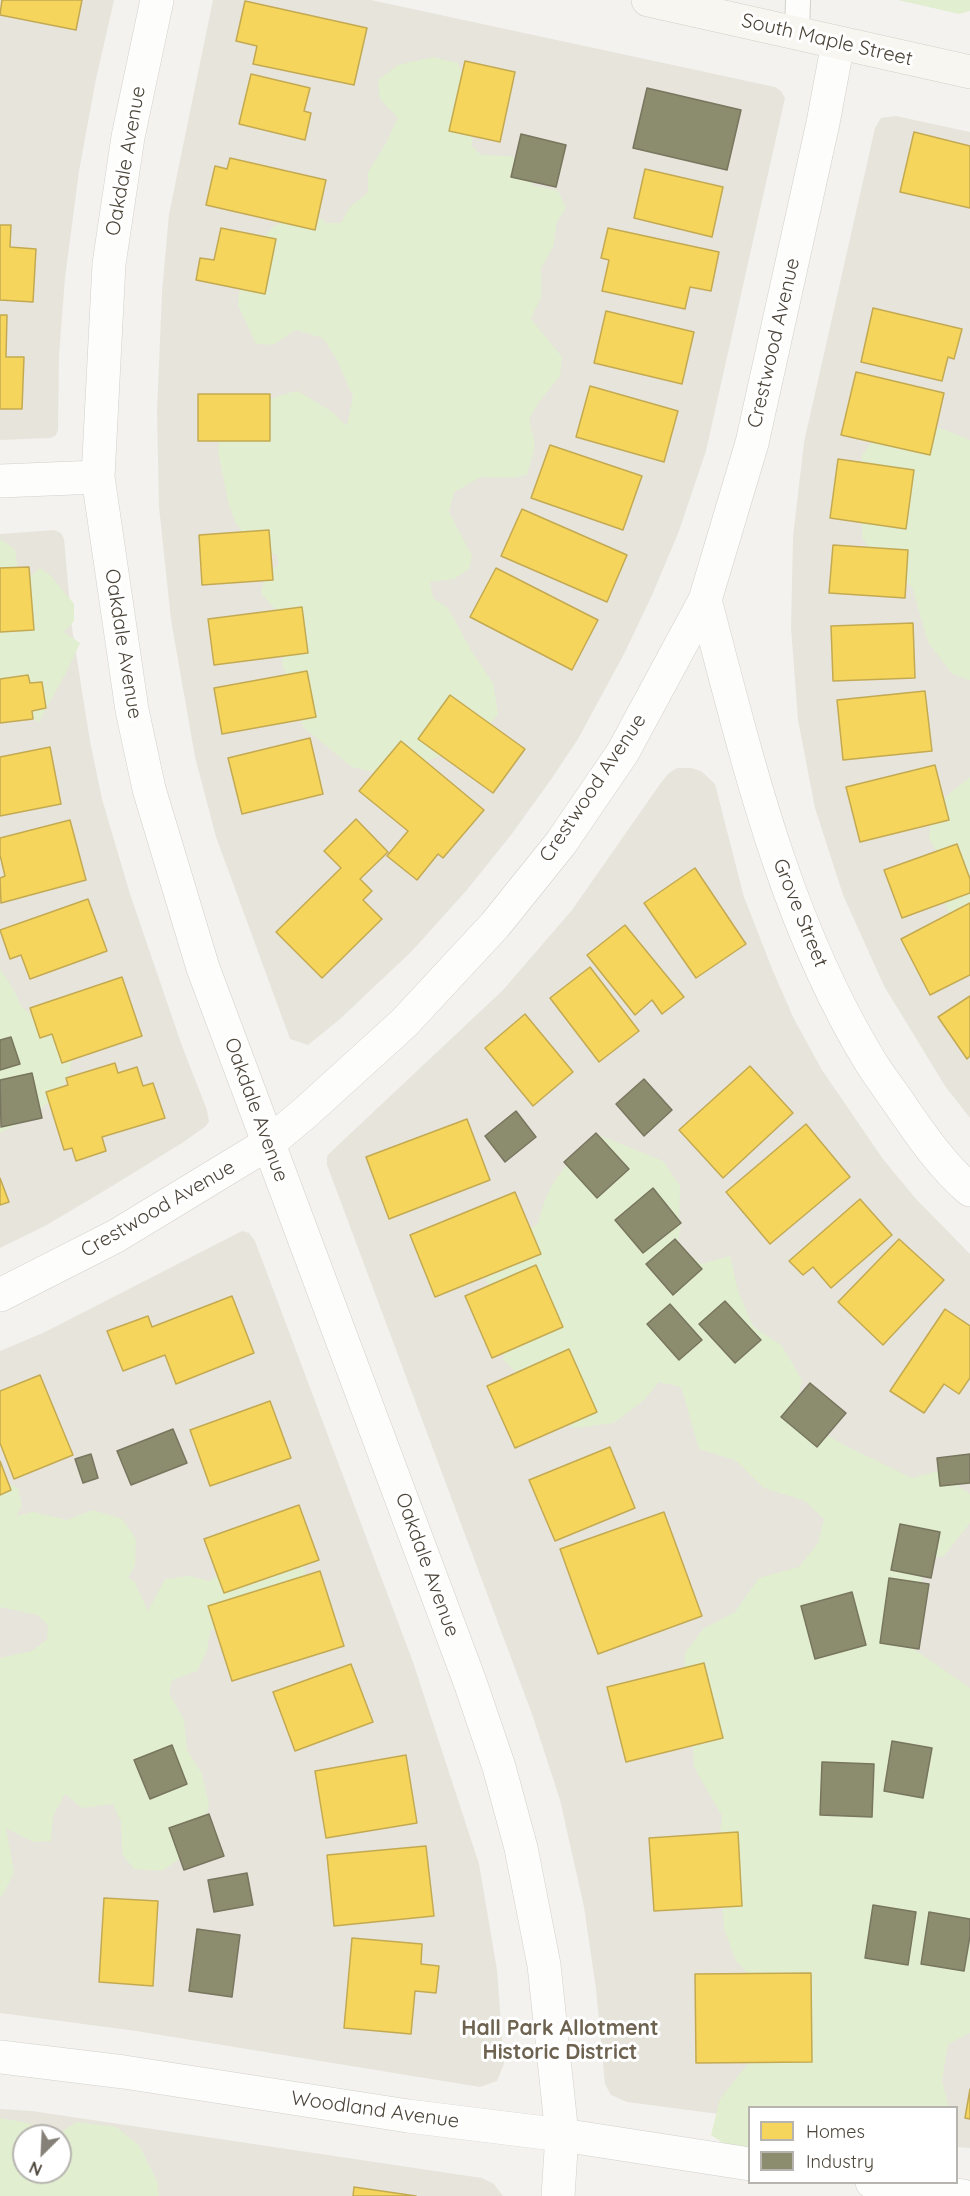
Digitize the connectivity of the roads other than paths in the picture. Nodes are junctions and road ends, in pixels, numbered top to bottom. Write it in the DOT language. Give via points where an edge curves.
graph roads {
  1 [pos="157,0"];
  2 [pos="648,0"];
  3 [pos="798,0"];
  4 [pos="797,33"];
  5 [pos="838,43"];
  6 [pos="970,72"];
  7 [pos="98,477"];
  8 [pos="0,482"];
  9 [pos="705,600"];
  10 [pos="269,1143"];
  11 [pos="970,1190"];
  12 [pos="0,1295"];
  13 [pos="0,2057"];
  14 [pos="562,2135"];
  15 [pos="748,2164"];
  16 [pos="885,2184"];
  17 [pos="558,2196"];
  18 [pos="963,2196"];
  1 -- 7 [label="street, Oakdale Avenue" via="128,137 110,264"];
  2 -- 4 [label="main road, South Maple Street"];
  3 -- 4 [label="lane"];
  4 -- 5 [label="main road, South Maple Street"];
  5 -- 6 [label="main road, South Maple Street"];
  5 -- 9 [label="street, Crestwood Avenue" via="752,444"];
  7 -- 8 [label="street"];
  7 -- 10 [label="street, Oakdale Avenue" via="132,710 149,789 203,968"];
  9 -- 10 [label="street, Crestwood Avenue" via="623,752 561,843 495,924 404,1023"];
  9 -- 11 [label="street, Grove Street" via="773,847 824,976 871,1063 914,1124"];
  10 -- 12 [label="street, Crestwood Avenue" via="116,1236"];
  10 -- 14 [label="street, Oakdale Avenue" via="499,1767 544,1965"];
  13 -- 14 [label="street, Woodland Avenue"];
  14 -- 15 [label="street, Woodland Avenue"];
  14 -- 17 [label="street, Oakdale Avenue"];
  16 -- 18 [label="street"];
}
